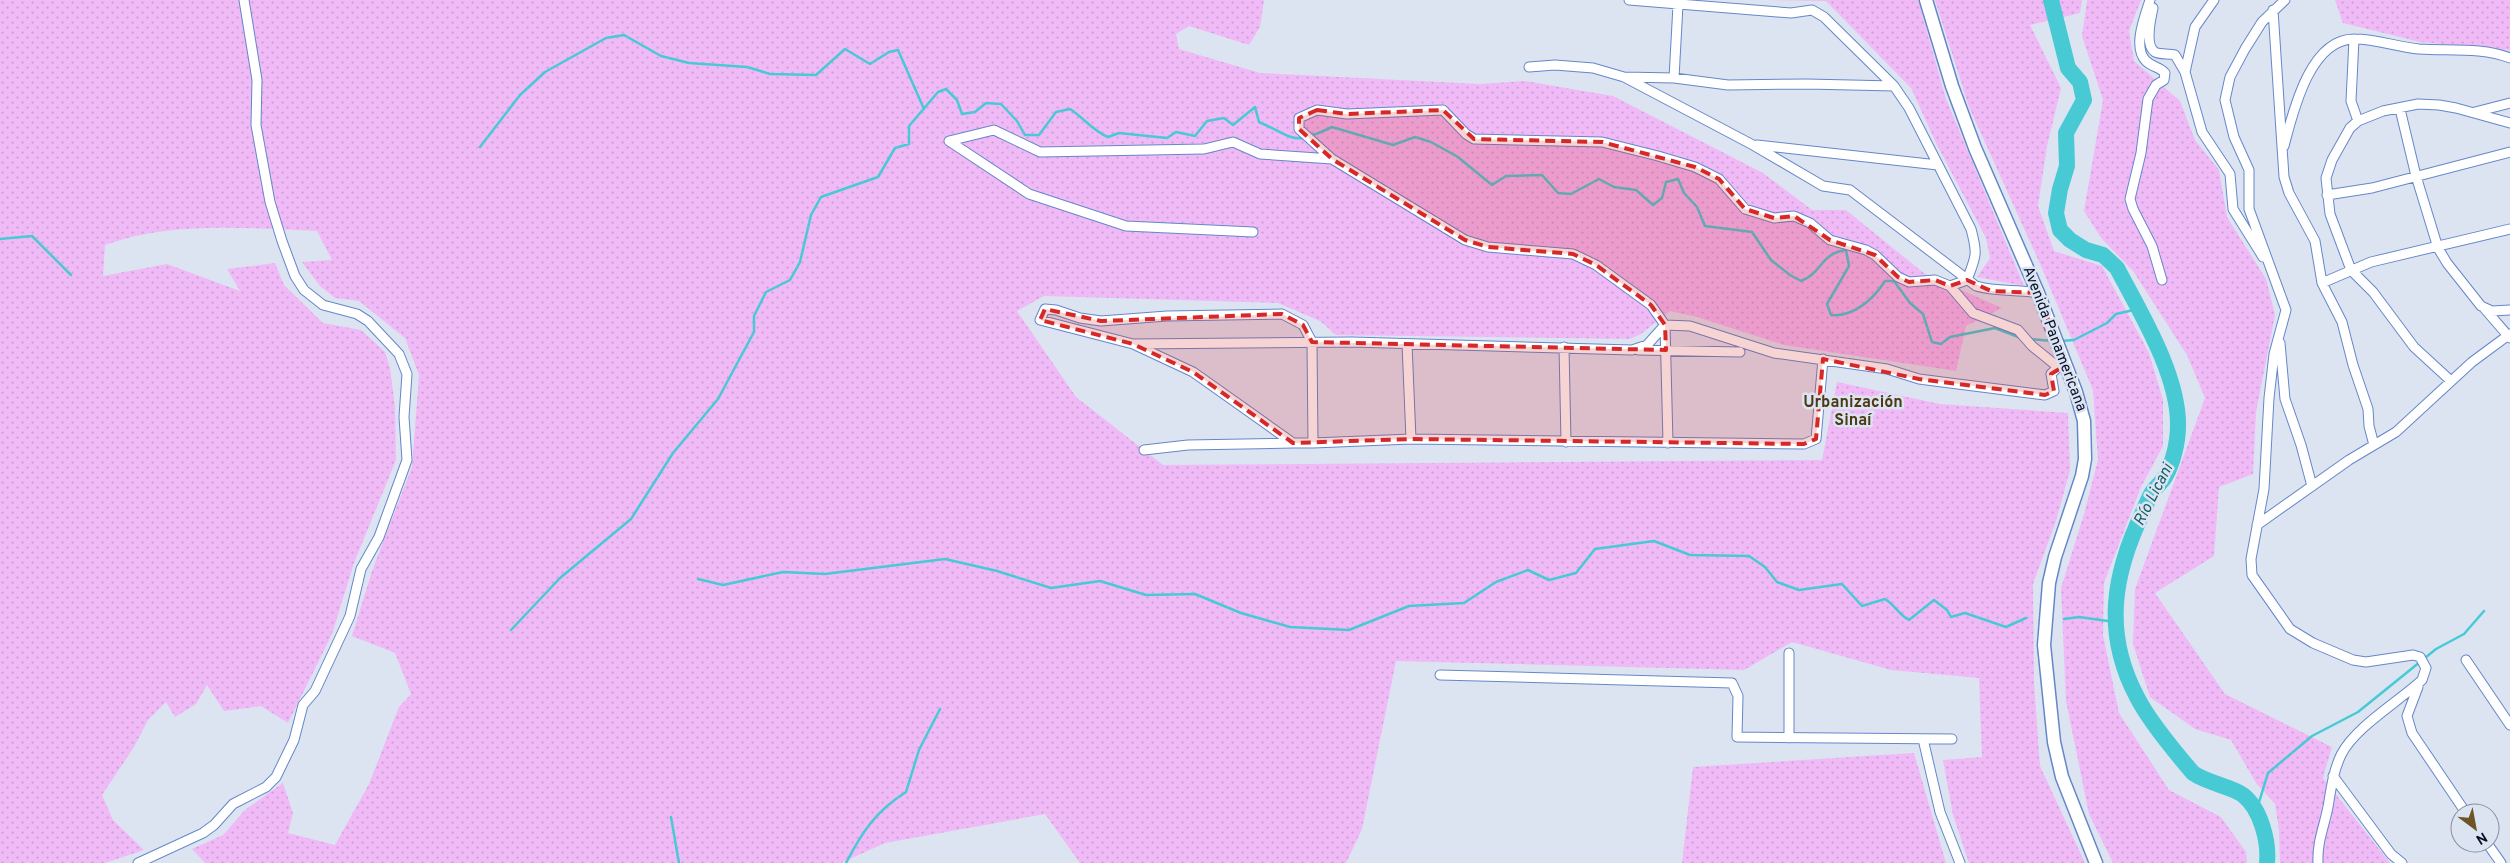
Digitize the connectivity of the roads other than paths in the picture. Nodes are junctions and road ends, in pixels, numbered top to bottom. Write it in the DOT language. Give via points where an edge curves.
graph roads {
  1 [pos="244,0"];
  2 [pos="1628,0"];
  3 [pos="1926,0"];
  4 [pos="2150,0"];
  5 [pos="2155,0"];
  6 [pos="2214,0"];
  7 [pos="2285,0"];
  8 [pos="1678,5"];
  9 [pos="2273,10"];
  10 [pos="2354,39"];
  11 [pos="2510,58"];
  12 [pos="1529,66"];
  13 [pos="2185,72"];
  14 [pos="1624,77"];
  15 [pos="1674,78"];
  16 [pos="1894,86"];
  17 [pos="2510,103"];
  18 [pos="2400,109"];
  19 [pos="2475,112"];
  20 [pos="2358,121"];
  21 [pos="2510,123"];
  22 [pos="1753,145"];
  23 [pos="2510,152"];
  24 [pos="2282,153"];
  25 [pos="1332,159"];
  26 [pos="1938,165"];
  27 [pos="2416,176"];
  28 [pos="2327,195"];
  29 [pos="2510,229"];
  30 [pos="1253,232"];
  31 [pos="2438,248"];
  32 [pos="2351,270"];
  33 [pos="2274,274"];
  34 [pos="1967,280"];
  35 [pos="2162,280"];
  36 [pos="2322,283"];
  37 [pos="1950,286"];
  38 [pos="2038,293"];
  39 [pos="2481,306"];
  40 [pos="2510,310"];
  41 [pos="1665,325"];
  42 [pos="2279,336"];
  43 [pos="2509,336"];
  44 [pos="1312,342"];
  45 [pos="1132,344"];
  46 [pos="1407,344"];
  47 [pos="1564,347"];
  48 [pos="1632,350"];
  49 [pos="1666,350"];
  50 [pos="1740,352"];
  51 [pos="1823,359"];
  52 [pos="2063,364"];
  53 [pos="2451,381"];
  54 [pos="1411,439"];
  55 [pos="1566,442"];
  56 [pos="1293,443"];
  57 [pos="1313,443"];
  58 [pos="1668,443"];
  59 [pos="2374,445"];
  60 [pos="1144,450"];
  61 [pos="2312,486"];
  62 [pos="2258,525"];
  63 [pos="1790,652"];
  64 [pos="2466,660"];
  65 [pos="1440,675"];
  66 [pos="2422,680"];
  67 [pos="2510,725"];
  68 [pos="1789,738"];
  69 [pos="1923,739"];
  70 [pos="1952,739"];
  71 [pos="2333,776"];
  72 [pos="2459,803"];
  73 [pos="138,863"];
  74 [pos="1960,863"];
  75 [pos="2096,863"];
  76 [pos="2318,863"];
  77 [pos="2402,863"];
  1 -- 73 [label="street" via="257,80 256,125 270,202 282,241 304,290 323,305 357,314 368,321 399,354 406,374 407,460 379,537 361,568 350,616 314,691 303,705 294,740 276,777 266,787 233,804 214,826 203,833"];
  2 -- 8 [label="street"];
  3 -- 38 [label="main road, Avenida Panamericana" via="1972,139"];
  4 -- 35 [label="street" via="2140,34 2140,51 2144,59 2165,73 2164,80 2156,85 2148,99 2130,199 2152,246"];
  5 -- 13 [label="street" via="2149,40 2151,48 2175,55"];
  6 -- 13 [label="street" via="2195,27"];
  7 -- 9 [label="street"];
  8 -- 15 [label="street"];
  8 -- 16 [label="street" via="1791,13 1812,10 1838,30"];
  9 -- 24 [label="street"];
  9 -- 33 [label="street" via="2230,77 2225,100 2234,137 2249,170 2249,209"];
  10 -- 11 [label="street" via="2418,49 2497,53"];
  10 -- 20 [label="street" via="2351,101"];
  10 -- 24 [label="street" via="2328,47 2318,60 2300,93"];
  12 -- 14 [label="street" via="1593,68"];
  13 -- 33 [label="street" via="2202,132 2230,174 2233,209"];
  14 -- 15 [label="street"];
  14 -- 22 [label="street"];
  15 -- 16 [label="street" via="1728,85"];
  16 -- 26 [label="street" via="1910,108"];
  17 -- 19 [label="street"];
  18 -- 19 [label="street" via="2418,104"];
  18 -- 20 [label="street"];
  18 -- 27 [label="street"];
  19 -- 21 [label="street"];
  20 -- 28 [label="street" via="2350,128 2332,160 2326,178"];
  22 -- 26 [label="street"];
  22 -- 34 [label="street" via="1824,186 1850,190"];
  23 -- 27 [label="street"];
  24 -- 36 [label="street" via="2289,193 2315,241"];
  25 -- 30 [label="street" via="1260,154 1233,142 1204,149 1040,152 994,130 949,141 1028,194 1126,226"];
  25 -- 37 [label="street" via="1298,129 1298,118 1317,110 1347,114 1443,110 1474,139 1610,144 1695,167 1718,179 1745,209 1774,218 1794,216 1810,223 1830,240 1875,254 1898,277 1909,282 1935,280"];
  25 -- 41 [label="street" via="1465,240 1488,247 1573,254 1596,265 1651,305"];
  26 -- 34 [label="street" via="1964,214 1976,250"];
  27 -- 28 [label="street" via="2372,188"];
  27 -- 31 [label="street"];
  28 -- 32 [label="street" via="2330,214"];
  29 -- 31 [label="street"];
  31 -- 32 [label="street" via="2371,262"];
  31 -- 39 [label="street"];
  32 -- 36 [label="street"];
  32 -- 53 [label="street" via="2374,292 2414,347"];
  33 -- 42 [label="street" via="2286,310"];
  34 -- 37 [label="street"];
  34 -- 38 [label="street" via="1991,291 2015,289"];
  36 -- 59 [label="street" via="2342,322 2368,409"];
  37 -- 52 [label="street" via="1973,313 2018,330 2032,346"];
  38 -- 52 [label="main road, Avenida Panamericana"];
  39 -- 40 [label="street"];
  39 -- 43 [label="street"];
  41 -- 48 [label="street" via="1646,345"];
  41 -- 49 [label="street"];
  41 -- 51 [label="street" via="1690,326 1774,353"];
  42 -- 61 [label="street" via="2285,399"];
  42 -- 62 [label="street" via="2269,398 2264,490"];
  43 -- 53 [label="street"];
  44 -- 45 [label="street"];
  44 -- 45 [label="street" via="1303,325 1282,314 1101,320 1046,309 1040,320"];
  44 -- 46 [label="street"];
  44 -- 57 [label="street"];
  45 -- 56 [label="street" via="1193,372"];
  46 -- 47 [label="street"];
  46 -- 54 [label="street"];
  47 -- 48 [label="street"];
  47 -- 55 [label="street"];
  48 -- 49 [label="street"];
  49 -- 50 [label="street"];
  49 -- 58 [label="street"];
  51 -- 52 [label="street" via="1887,369 1919,378 2045,395 2054,391 2051,374"];
  51 -- 58 [label="street" via="1816,439 1811,443"];
  52 -- 75 [label="main road, Avenida Panamericana" via="2084,421 2085,459 2049,583 2044,645 2054,742 2062,777"];
  53 -- 59 [label="street" via="2396,432"];
  54 -- 55 [label="street"];
  54 -- 57 [label="street"];
  55 -- 58 [label="street"];
  56 -- 57 [label="street"];
  56 -- 60 [label="street" via="1188,445"];
  59 -- 61 [label="street"];
  61 -- 62 [label="street"];
  62 -- 66 [label="street" via="2251,559 2252,575 2290,629 2353,660 2381,662 2404,656 2420,657 2426,668"];
  63 -- 68 [label="street"];
  64 -- 67 [label="street"];
  65 -- 68 [label="street" via="1732,683 1738,696 1737,737"];
  66 -- 71 [label="street" via="2358,733 2342,753"];
  66 -- 72 [label="street" via="2409,708 2409,724 2418,744"];
  68 -- 69 [label="street"];
  69 -- 70 [label="street"];
  69 -- 74 [label="street" via="1940,812"];
  71 -- 76 [label="street" via="2318,840"];
  71 -- 77 [label="street" via="2390,854"];
}
